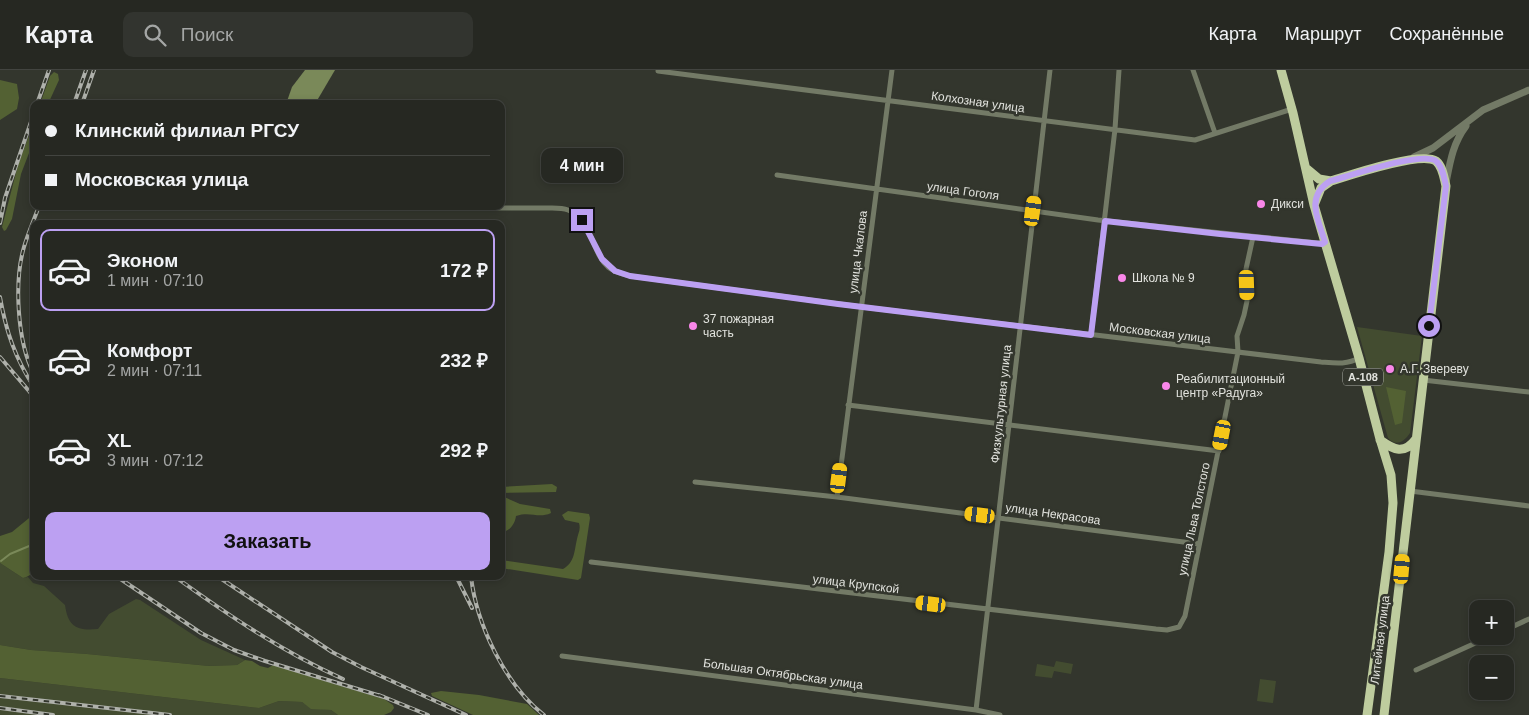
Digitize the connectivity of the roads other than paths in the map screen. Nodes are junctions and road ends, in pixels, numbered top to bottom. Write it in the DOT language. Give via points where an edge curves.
graph roads {
  1 [pos="892,70"];
  2 [pos="1050,70"];
  3 [pos="1119,70"];
  4 [pos="1193,70"];
  5 [pos="1281,70"];
  6 [pos="658,71"];
  7 [pos="1529,90"];
  8 [pos="889,100"];
  9 [pos="1292,108"];
  10 [pos="1483,110"];
  11 [pos="1045,121"];
  12 [pos="1115,129"];
  13 [pos="1215,133"];
  14 [pos="1410,159"];
  15 [pos="1306,169"];
  16 [pos="777,175"];
  17 [pos="1330,181"];
  18 [pos="1446,186"];
  19 [pos="877,189"];
  20 [pos="1314,204"];
  21 [pos="505,208"];
  22 [pos="1033,211"];
  23 [pos="1105,221"];
  24 [pos="1253,237"];
  25 [pos="1325,242"];
  26 [pos="862,307"];
  27 [pos="1020,326"];
  28 [pos="1091,335"];
  29 [pos="1238,352"];
  30 [pos="1359,358"];
  31 [pos="1423,380"];
  32 [pos="1529,392"];
  33 [pos="848,405"];
  34 [pos="1010,424"];
  35 [pos="1416,439"];
  36 [pos="1380,440"];
  37 [pos="1219,451"];
  38 [pos="695,482"];
  39 [pos="1410,491"];
  40 [pos="837,497"];
  41 [pos="1529,506"];
  42 [pos="998,517"];
  43 [pos="1199,544"];
  44 [pos="591,562"];
  45 [pos="988,610"];
  46 [pos="1529,619"];
  47 [pos="1514,626"];
  48 [pos="1179,628"];
  49 [pos="1471,645"];
  50 [pos="562,656"];
  51 [pos="1416,670"];
  52 [pos="976,710"];
  53 [pos="1384,712"];
  54 [pos="1000,715"];
  55 [pos="1367,715"];
  1 -- 8 [label="street, улица Чкалова"];
  2 -- 11 [label="street, Физкультурная улица"];
  3 -- 12 [label="street"];
  4 -- 13 [label="street"];
  5 -- 9 [label="highway, А-108"];
  6 -- 8 [label="street, Колхозная улица"];
  7 -- 10 [label="street"];
  8 -- 11 [label="street, Колхозная улица"];
  8 -- 19 [label="street, улица Чкалова"];
  9 -- 13 [label="street, Колхозная улица"];
  9 -- 15 [label="highway, А-108"];
  10 -- 14 [label="street" via="1433,148"];
  10 -- 18 [label="street" via="1456,140"];
  11 -- 12 [label="street, Колхозная улица"];
  11 -- 22 [label="street, Физкультурная улица"];
  12 -- 13 [label="street, Колхозная улица" via="1195,140"];
  12 -- 23 [label="street"];
  14 -- 17 [label="highway"];
  14 -- 18 [label="highway" via="1436,161 1443,171"];
  15 -- 17 [label="highway" via="1319,179"];
  15 -- 20 [label="highway, А-108"];
  16 -- 19 [label="street, улица Гоголя"];
  17 -- 20 [label="highway" via="1321,188"];
  18 -- 31 [label="highway, Литейная улица"];
  19 -- 22 [label="street, улица Гоголя"];
  19 -- 26 [label="street, улица Чкалова"];
  20 -- 25 [label="highway, А-108"];
  21 -- 26 [label="street, Московская улица" via="569,210 582,220 602,259 623,274"];
  22 -- 23 [label="street, улица Гоголя"];
  22 -- 27 [label="street, Физкультурная улица"];
  23 -- 24 [label="street, улица Гоголя"];
  23 -- 28 [label="street"];
  24 -- 25 [label="street, улица Гоголя"];
  24 -- 29 [label="street, улица Льва Толстого" via="1246,269 1247,301 1237,336"];
  25 -- 30 [label="highway, А-108"];
  26 -- 27 [label="street, Московская улица"];
  26 -- 33 [label="street, улица Чкалова"];
  27 -- 28 [label="street, Московская улица"];
  27 -- 34 [label="street, Физкультурная улица"];
  28 -- 29 [label="street, Московская улица"];
  29 -- 30 [label="street, Московская улица" via="1341,363"];
  29 -- 37 [label="street, улица Льва Толстого"];
  30 -- 36 [label="highway, А-108"];
  31 -- 32 [label="street"];
  31 -- 35 [label="highway, Литейная улица"];
  33 -- 34 [label="street"];
  33 -- 40 [label="street, улица Чкалова"];
  34 -- 37 [label="street"];
  34 -- 42 [label="street, Физкультурная улица"];
  35 -- 36 [label="highway" via="1401,449"];
  35 -- 39 [label="highway, Литейная улица"];
  36 -- 55 [label="highway, А-108" via="1391,475 1393,503"];
  37 -- 43 [label="street, улица Льва Толстого"];
  38 -- 40 [label="street, улица Некрасова"];
  39 -- 41 [label="street"];
  39 -- 53 [label="highway, Литейная улица"];
  40 -- 42 [label="street, улица Некрасова"];
  42 -- 43 [label="street, улица Некрасова"];
  42 -- 45 [label="street, Физкультурная улица"];
  43 -- 48 [label="street, улица Льва Толстого" via="1185,616"];
  44 -- 45 [label="street, улица Крупской"];
  45 -- 48 [label="street, улица Крупской" via="1156,629"];
  45 -- 52 [label="street, Физкультурная улица"];
  46 -- 47 [label="street"];
  49 -- 51 [label="street"];
  50 -- 52 [label="street, Большая Октябрьская улица"];
  52 -- 54 [label="street, Большая Октябрьская улица"];
}
